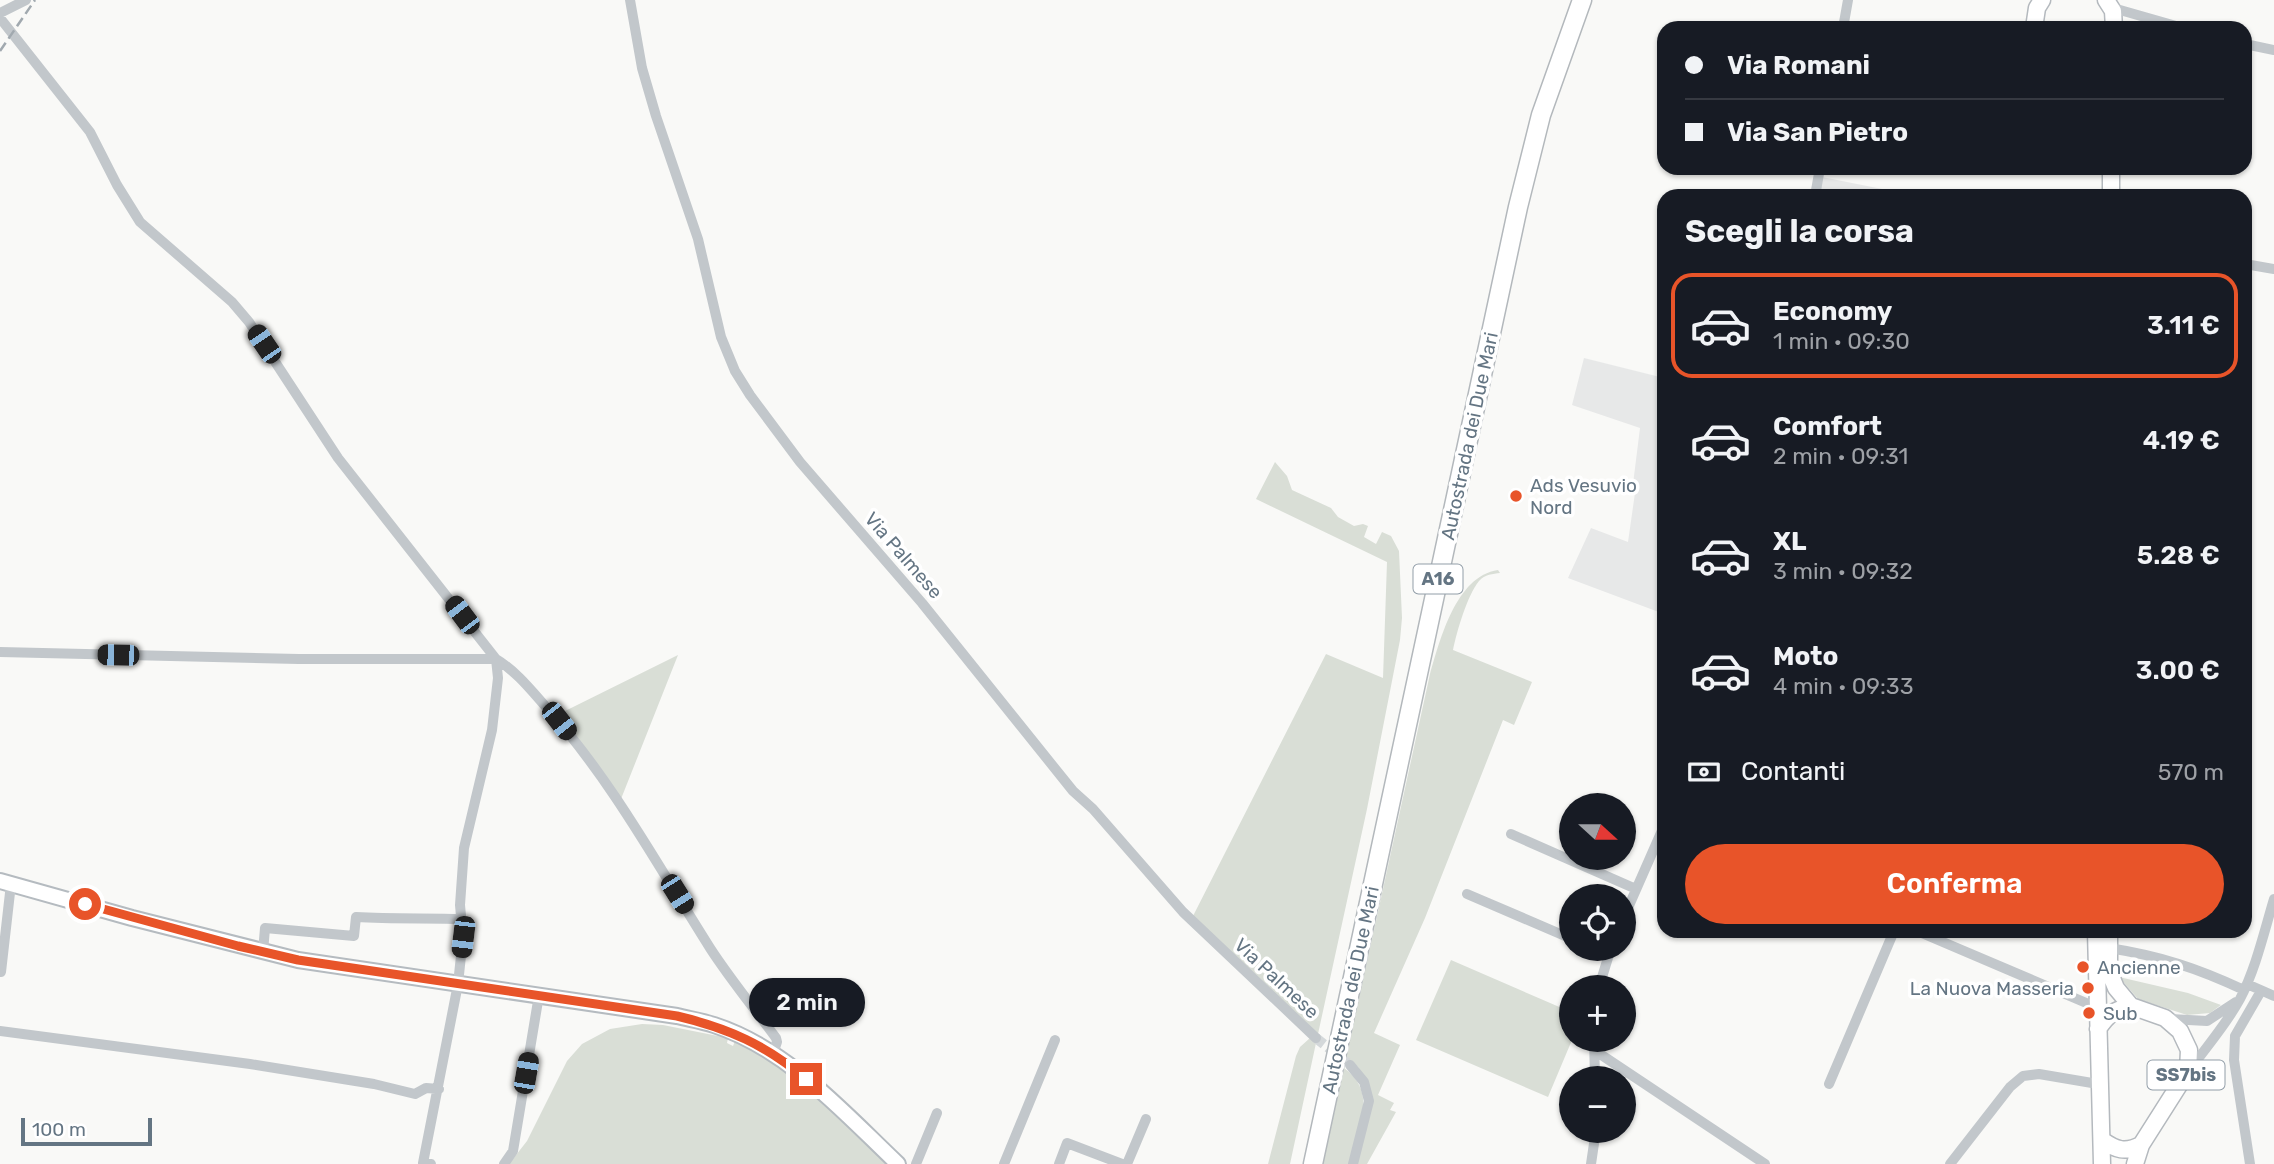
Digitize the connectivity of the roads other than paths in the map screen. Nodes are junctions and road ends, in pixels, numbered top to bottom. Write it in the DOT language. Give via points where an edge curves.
graph roads {
  1 [pos="26,0"];
  2 [pos="630,0"];
  3 [pos="1569,0"];
  4 [pos="1582,0"];
  5 [pos="1848,0"];
  6 [pos="2042,0"];
  7 [pos="2111,5"];
  8 [pos="0,16"];
  9 [pos="1844,21"];
  10 [pos="2034,21"];
  11 [pos="2161,21"];
  12 [pos="2252,45"];
  13 [pos="2274,50"];
  14 [pos="2252,265"];
  15 [pos="2274,269"];
  16 [pos="0,652"];
  17 [pos="496,659"];
  18 [pos="1511,834"];
  19 [pos="1657,842"];
  20 [pos="5,882"];
  21 [pos="1625,884"];
  22 [pos="1636,889"];
  23 [pos="1468,894"];
  24 [pos="2274,899"];
  25 [pos="462,919"];
  26 [pos="1559,933"];
  27 [pos="1891,938"];
  28 [pos="1933,938"];
  29 [pos="2096,938"];
  30 [pos="2109,938"];
  31 [pos="2109,948"];
  32 [pos="263,953"];
  33 [pos="1,972"];
  34 [pos="458,984"];
  35 [pos="2243,991"];
  36 [pos="2261,991"];
  37 [pos="539,995"];
  38 [pos="2274,996"];
  39 [pos="2131,1006"];
  40 [pos="2098,1008"];
  41 [pos="2165,1018"];
  42 [pos="2098,1029"];
  43 [pos="0,1031"];
  44 [pos="1316,1038"];
  45 [pos="1055,1040"];
  46 [pos="1604,1052"];
  47 [pos="773,1054"];
  48 [pos="1350,1065"];
  49 [pos="2188,1071"];
  50 [pos="1829,1084"];
  51 [pos="2098,1084"];
  52 [pos="439,1088"];
  53 [pos="937,1113"];
  54 [pos="1146,1119"];
  55 [pos="2102,1140"];
  56 [pos="1594,1143"];
  57 [pos="2141,1145"];
  58 [pos="427,1163"];
  59 [pos="503,1164"];
  60 [pos="898,1164"];
  61 [pos="916,1164"];
  62 [pos="1003,1164"];
  63 [pos="1059,1164"];
  64 [pos="1122,1164"];
  65 [pos="1127,1164"];
  66 [pos="1300,1164"];
  67 [pos="1313,1164"];
  68 [pos="1353,1164"];
  69 [pos="1591,1164"];
  70 [pos="1765,1164"];
  71 [pos="1950,1164"];
  72 [pos="2102,1164"];
  73 [pos="2135,1164"];
  74 [pos="2141,1164"];
  75 [pos="2250,1164"];
  1 -- 8 [label="street"];
  2 -- 44 [label="street, Via Palmese" via="642,68 698,239 722,337 750,396 1073,791 1182,912"];
  3 -- 66 [label="highway, Autostrada dei Due Mari / A16" via="1533,103 1506,205"];
  4 -- 67 [label="highway, Autostrada dei Due Mari / A16" via="1541,115 1523,184"];
  5 -- 9 [label="street"];
  6 -- 10 [label="main road"];
  7 -- 11 [label="street"];
  8 -- 17 [label="street" via="90,132 140,222 249,322 338,458"];
  12 -- 13 [label="street"];
  14 -- 15 [label="street"];
  16 -- 17 [label="street"];
  17 -- 25 [label="street" via="492,730 464,848"];
  17 -- 47 [label="street" via="530,689 587,757 712,951 776,1038"];
  18 -- 21 [label="street"];
  19 -- 22 [label="street"];
  20 -- 32 [label="street"];
  20 -- 33 [label="street"];
  23 -- 26 [label="street"];
  24 -- 35 [label="street"];
  25 -- 32 [label="street" via="356,917 354,936 265,928"];
  25 -- 34 [label="street"];
  27 -- 50 [label="street"];
  28 -- 40 [label="street"];
  29 -- 40 [label="main road"];
  30 -- 31 [label="main road"];
  31 -- 35 [label="street" via="2184,964"];
  31 -- 39 [label="main road" via="2109,971"];
  32 -- 34 [label="street"];
  34 -- 37 [label="street"];
  34 -- 52 [label="street"];
  35 -- 36 [label="street"];
  35 -- 41 [label="street" via="2207,1021"];
  35 -- 49 [label="street"];
  36 -- 38 [label="street"];
  36 -- 75 [label="street" via="2235,1037 2234,1060"];
  37 -- 47 [label="street" via="714,1025"];
  37 -- 59 [label="street" via="513,1151"];
  39 -- 41 [label="main road"];
  39 -- 42 [label="main road" via="2115,1010"];
  40 -- 42 [label="main road"];
  41 -- 49 [label="main road, SS7bis" via="2180,1031 2189,1050"];
  42 -- 51 [label="main road"];
  43 -- 52 [label="street" via="250,1064 415,1094"];
  45 -- 62 [label="street"];
  46 -- 70 [label="street"];
  47 -- 60 [label="street"];
  48 -- 68 [label="street" via="1364,1082 1369,1101"];
  49 -- 57 [label="main road, SS7bis"];
  51 -- 55 [label="main road"];
  51 -- 71 [label="street" via="2039,1074 2023,1076"];
  52 -- 58 [label="street"];
  53 -- 61 [label="street"];
  54 -- 65 [label="street"];
  55 -- 57 [label="main road" via="2120,1150"];
  55 -- 72 [label="main road"];
  56 -- 69 [label="street"];
  57 -- 73 [label="main road, SS7bis"];
  57 -- 74 [label="street"];
  63 -- 64 [label="street" via="1068,1143"];
}
